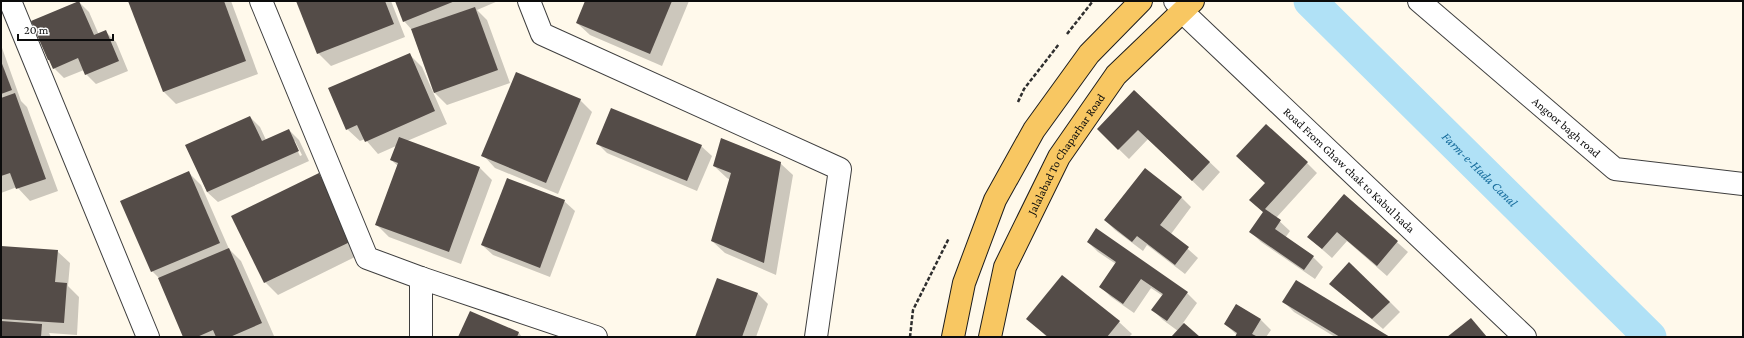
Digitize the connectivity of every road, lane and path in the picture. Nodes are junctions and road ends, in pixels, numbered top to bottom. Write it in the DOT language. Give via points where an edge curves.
graph roads {
  1 [pos="10,1"];
  2 [pos="260,1"];
  3 [pos="529,1"];
  4 [pos="1141,1"];
  5 [pos="1420,1"];
  6 [pos="1184,4"];
  7 [pos="1743,184"];
  8 [pos="421,278"];
  9 [pos="148,337"];
  10 [pos="421,337"];
  11 [pos="596,337"];
  12 [pos="816,337"];
  13 [pos="952,337"];
  14 [pos="990,337"];
  15 [pos="1526,337"];
  1 -- 9 [label="street"];
  2 -- 8 [label="street" via="367,258"];
  3 -- 12 [label="street" via="542,34 840,168"];
  4 -- 13 [label="main road" via="1089,54 1034,130 995,200 964,283"];
  5 -- 7 [label="street, Angoor bagh road" via="1615,169"];
  6 -- 14 [label="main road, Jalalabad To Chaparhar Road" via="1116,75 1059,158 1006,267"];
  6 -- 15 [label="street, Road From Ghaw chak to Kabul hada"];
  8 -- 10 [label="street"];
  8 -- 11 [label="street"];
}
